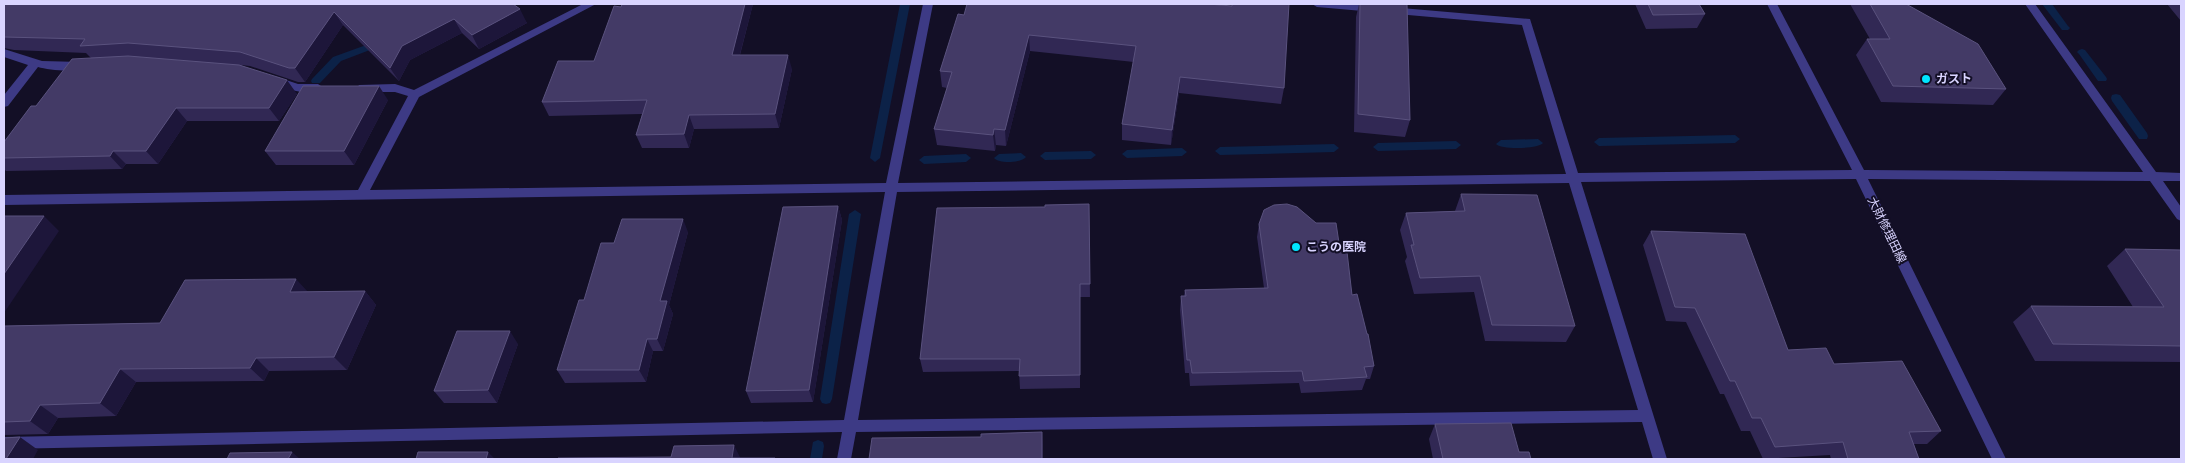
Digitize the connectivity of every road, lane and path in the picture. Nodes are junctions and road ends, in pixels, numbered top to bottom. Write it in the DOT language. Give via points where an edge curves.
graph roads {
  1 [pos="591,4"];
  2 [pos="928,4"];
  3 [pos="1318,4"];
  4 [pos="1772,4"];
  5 [pos="2030,4"];
  6 [pos="4,53"];
  7 [pos="35,64"];
  8 [pos="92,66"];
  9 [pos="266,78"];
  10 [pos="327,88"];
  11 [pos="347,88"];
  12 [pos="415,94"];
  13 [pos="4,103"];
  14 [pos="1860,174"];
  15 [pos="2152,176"];
  16 [pos="2181,177"];
  17 [pos="1575,178"];
  18 [pos="892,188"];
  19 [pos="362,194"];
  20 [pos="4,200"];
  21 [pos="2181,216"];
  22 [pos="1647,416"];
  23 [pos="850,426"];
  24 [pos="4,443"];
  25 [pos="844,459"];
  26 [pos="1660,459"];
  27 [pos="1999,459"];
  1 -- 12 [label="street"];
  2 -- 18 [label="street"];
  3 -- 17 [label="street" via="1526,22"];
  4 -- 14 [label="street, 大財修理田線"];
  5 -- 15 [label="street"];
  6 -- 7 [label="street"];
  7 -- 8 [label="street"];
  7 -- 13 [label="street"];
  9 -- 10 [label="street" via="298,88"];
  11 -- 12 [label="street" via="395,88"];
  12 -- 19 [label="street"];
  14 -- 15 [label="street"];
  14 -- 17 [label="street"];
  14 -- 27 [label="street, 大財修理田線"];
  15 -- 16 [label="street"];
  15 -- 21 [label="street"];
  17 -- 18 [label="street"];
  17 -- 22 [label="street"];
  18 -- 19 [label="street"];
  18 -- 23 [label="street"];
  19 -- 20 [label="street"];
  22 -- 23 [label="street"];
  22 -- 26 [label="street"];
  23 -- 24 [label="street"];
  23 -- 25 [label="street"];
}
